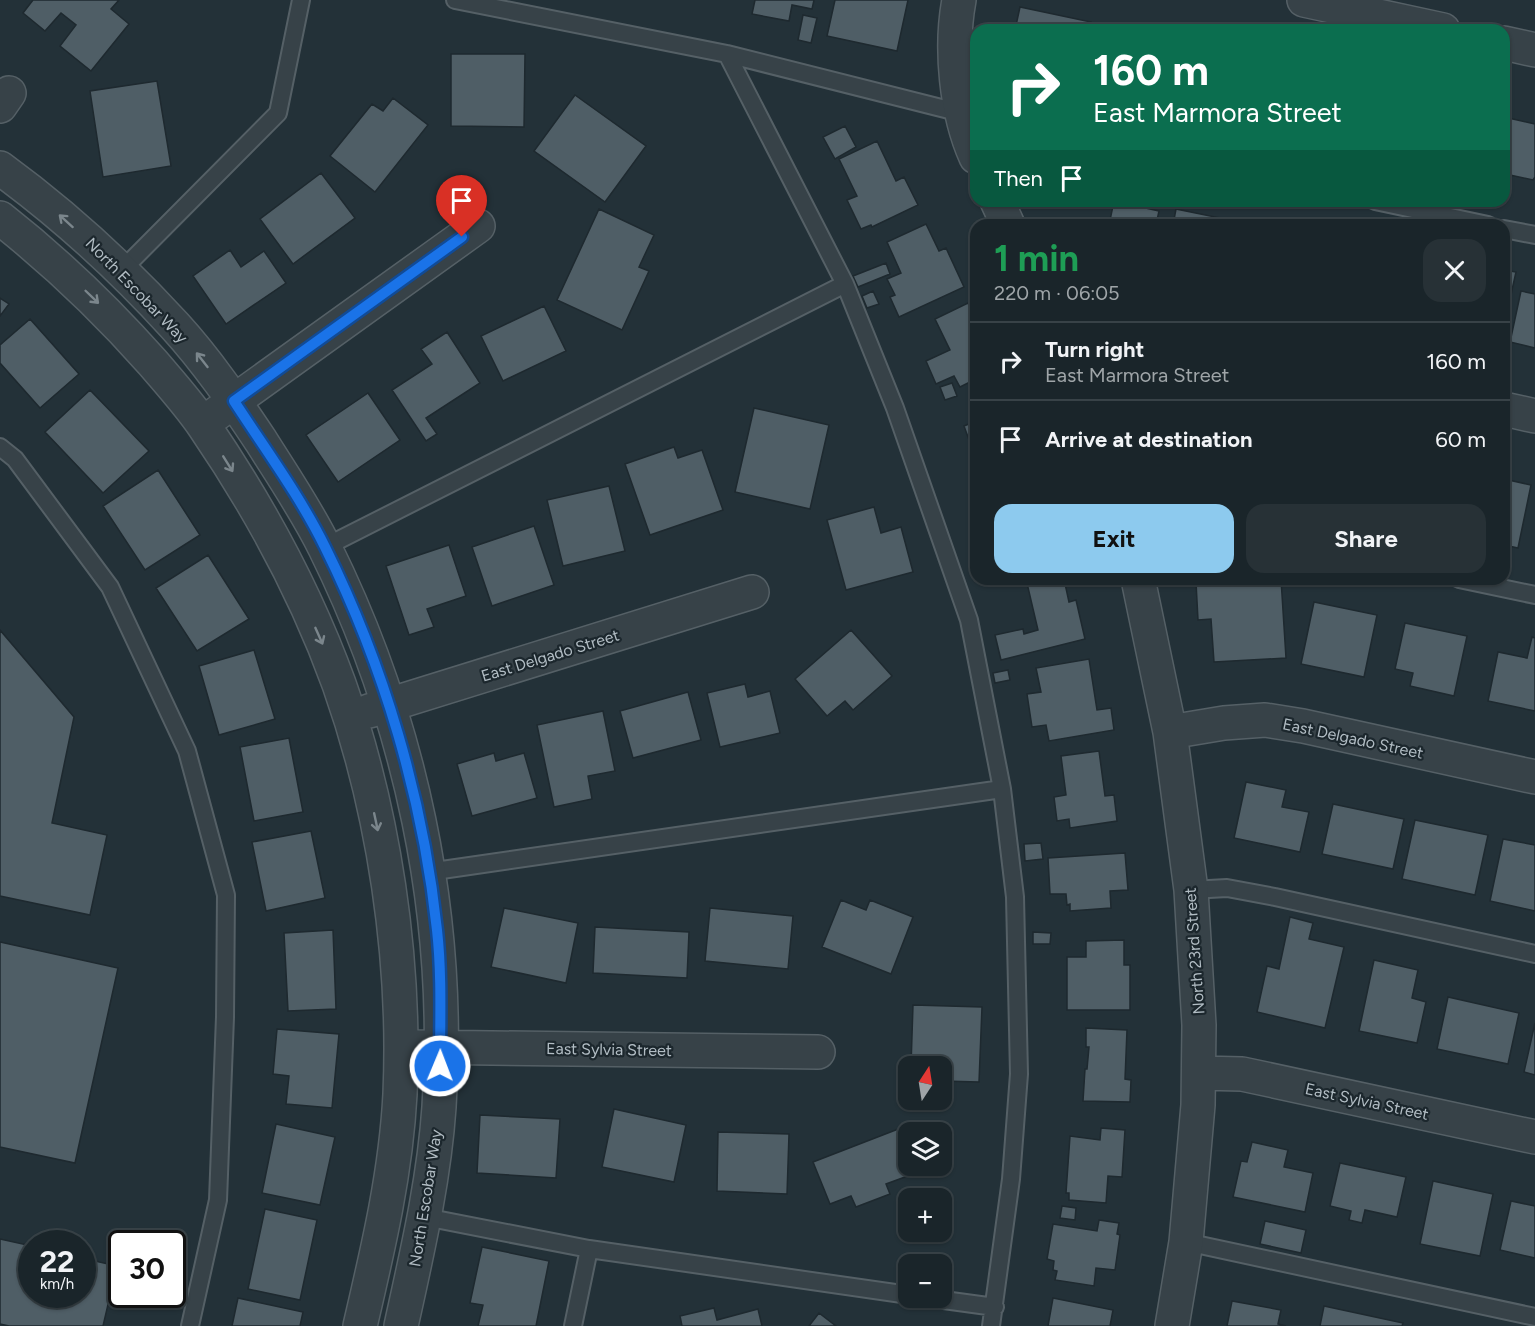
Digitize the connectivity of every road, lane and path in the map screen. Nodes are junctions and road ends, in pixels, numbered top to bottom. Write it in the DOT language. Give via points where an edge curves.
graph roads {
  1 [pos="301,0"];
  2 [pos="455,0"];
  3 [pos="958,0"];
  4 [pos="1304,0"];
  5 [pos="1415,24"];
  6 [pos="1510,44"];
  7 [pos="1535,50"];
  8 [pos="727,54"];
  9 [pos="970,115"];
  10 [pos="970,142"];
  11 [pos="0,168"];
  12 [pos="1403,207"];
  13 [pos="0,218"];
  14 [pos="1460,219"];
  15 [pos="478,226"];
  16 [pos="1510,229"];
  17 [pos="1535,235"];
  18 [pos="121,271"];
  19 [pos="844,284"];
  20 [pos="234,401"];
  21 [pos="1510,411"];
  22 [pos="1535,416"];
  23 [pos="203,424"];
  24 [pos="0,447"];
  25 [pos="325,547"];
  26 [pos="1139,585"];
  27 [pos="1488,585"];
  28 [pos="752,592"];
  29 [pos="1535,595"];
  30 [pos="389,705"];
  31 [pos="349,717"];
  32 [pos="1170,732"];
  33 [pos="1535,777"];
  34 [pos="1002,789"];
  35 [pos="428,872"];
  36 [pos="1191,890"];
  37 [pos="1535,954"];
  38 [pos="400,1047"];
  39 [pos="440,1047"];
  40 [pos="818,1052"];
  41 [pos="1199,1073"];
  42 [pos="1535,1137"];
  43 [pos="425,1217"];
  44 [pos="1186,1242"];
  45 [pos="589,1249"];
  46 [pos="898,1293"];
  47 [pos="952,1301"];
  48 [pos="995,1307"];
  49 [pos="1535,1317"];
  50 [pos="190,1326"];
  51 [pos="360,1326"];
  52 [pos="401,1326"];
  53 [pos="573,1326"];
  54 [pos="991,1326"];
  55 [pos="1172,1326"];
  1 -- 18 [label="lane" via="278,113"];
  2 -- 8 [label="lane"];
  3 -- 9 [label="street" via="954,54"];
  4 -- 5 [label="street"];
  6 -- 7 [label="street"];
  8 -- 9 [label="lane"];
  8 -- 19 [label="lane"];
  9 -- 10 [label="street"];
  18 -- 11 [label="street, North Escobar Way, one-way" via="44,201"];
  12 -- 14 [label="lane"];
  13 -- 23 [label="street, one-way" via="43,252 121,326"];
  15 -- 20 [label="street"];
  16 -- 17 [label="lane"];
  20 -- 18 [label="street, North Escobar Way, one-way" via="177,327"];
  19 -- 25 [label="lane"];
  19 -- 34 [label="lane" via="895,408 969,620"];
  20 -- 23 [label="street"];
  20 -- 25 [label="street, North Escobar Way"];
  21 -- 22 [label="street"];
  23 -- 31 [label="street, one-way" via="287,567 323,644"];
  24 -- 50 [label="lane" via="15,459 110,587 187,751 226,895 218,1200"];
  25 -- 30 [label="street, North Escobar Way"];
  26 -- 32 [label="street, North 23rd Street"];
  27 -- 29 [label="lane"];
  28 -- 30 [label="street, East Delgado Street"];
  30 -- 31 [label="street, East Delgado Street"];
  30 -- 35 [label="street, North Escobar Way" via="411,782"];
  31 -- 38 [label="street, one-way" via="377,823 393,921 399,968"];
  32 -- 33 [label="street, East Delgado Street" via="1265,720"];
  32 -- 36 [label="street, North 23rd Street"];
  34 -- 35 [label="lane"];
  34 -- 48 [label="lane" via="1016,897 1019,1074"];
  35 -- 39 [label="street, North Escobar Way" via="437,930"];
  36 -- 37 [label="lane" via="1227,888 1265,895"];
  36 -- 41 [label="street, North 23rd Street"];
  38 -- 39 [label="street, East Sylvia Street"];
  38 -- 51 [label="street" via="400,1094 391,1187"];
  39 -- 40 [label="street, East Sylvia Street"];
  39 -- 43 [label="street, North Escobar Way" via="434,1163"];
  41 -- 42 [label="street, East Sylvia Street" via="1242,1074"];
  41 -- 44 [label="street, North 23rd Street"];
  43 -- 45 [label="lane"];
  43 -- 52 [label="street, North Escobar Way"];
  44 -- 49 [label="lane"];
  44 -- 55 [label="street, North 23rd Street"];
  45 -- 46 [label="lane"];
  45 -- 53 [label="lane"];
  47 -- 48 [label="lane"];
  48 -- 54 [label="lane"];
}
